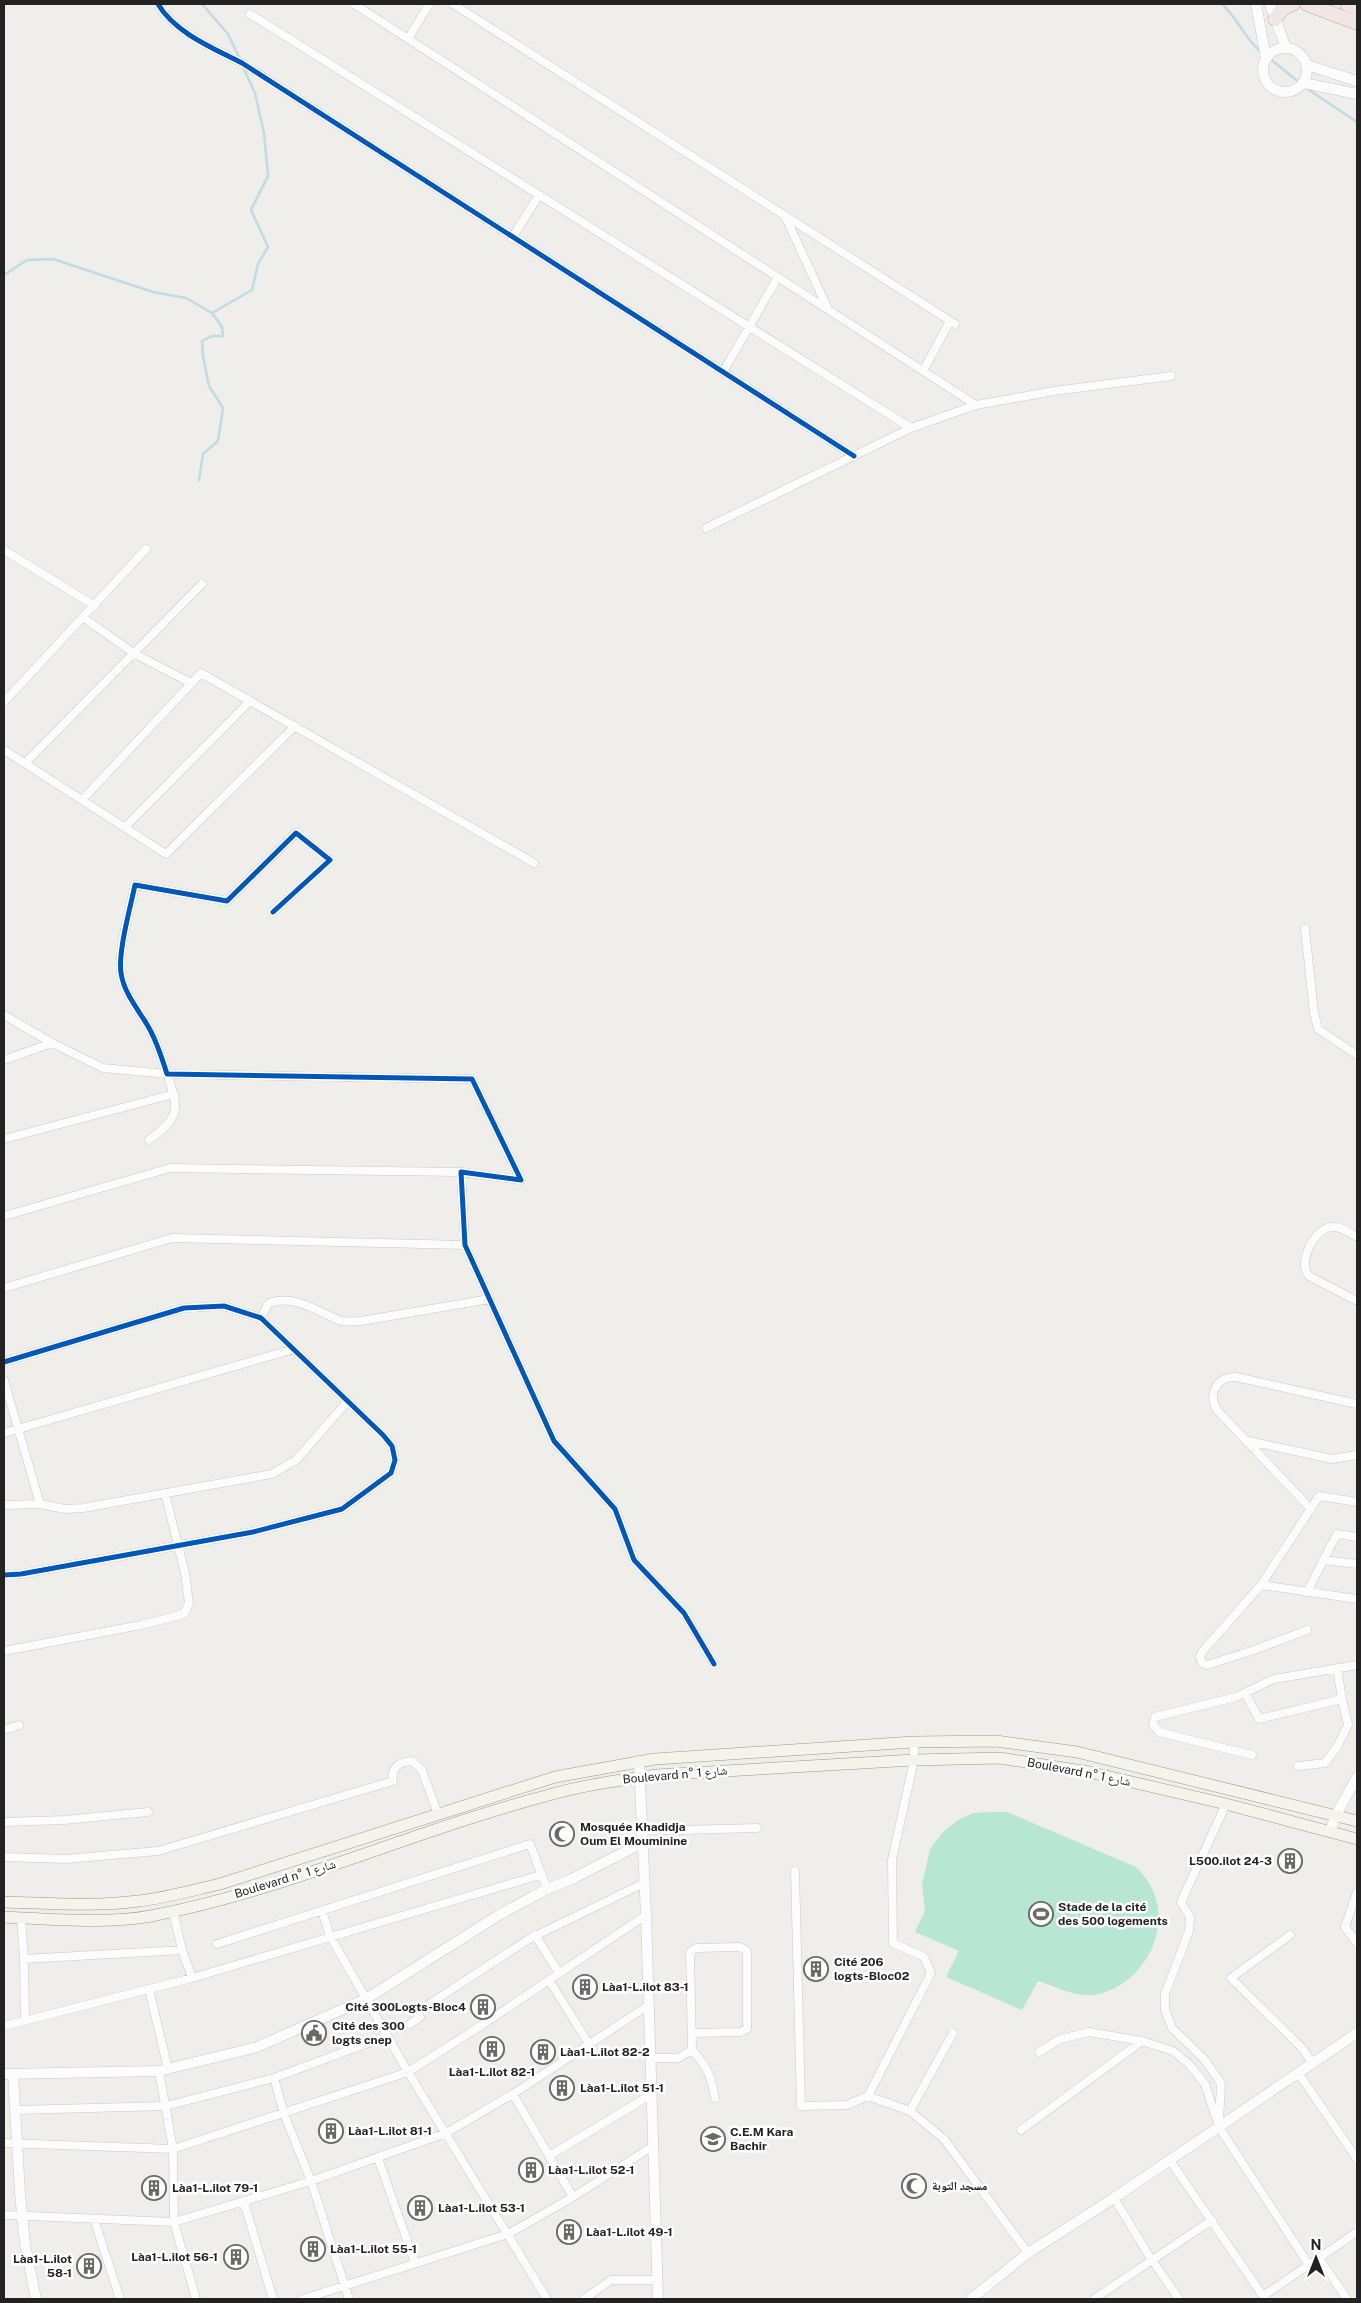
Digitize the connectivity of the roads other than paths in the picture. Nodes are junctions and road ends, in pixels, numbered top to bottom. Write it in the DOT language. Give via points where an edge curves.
graph roads {
  1 [pos="158,4"];
  2 [pos="354,4"];
  3 [pos="429,4"];
  4 [pos="453,4"];
  5 [pos="1256,4"];
  6 [pos="1270,4"];
  7 [pos="1293,4"];
  8 [pos="1307,4"];
  9 [pos="1348,4"];
  10 [pos="363,6"];
  11 [pos="1357,8"];
  12 [pos="250,14"];
  13 [pos="1275,19"];
  14 [pos="1357,23"];
  15 [pos="408,39"];
  16 [pos="1286,48"];
  17 [pos="1266,58"];
  18 [pos="1307,65"];
  19 [pos="1357,81"];
  20 [pos="1304,83"];
  21 [pos="1357,94"];
  22 [pos="539,195"];
  23 [pos="785,216"];
  24 [pos="512,238"];
  25 [pos="778,277"];
  26 [pos="828,309"];
  27 [pos="749,327"];
  28 [pos="923,370"];
  29 [pos="723,372"];
  30 [pos="1171,376"];
  31 [pos="976,405"];
  32 [pos="911,428"];
  33 [pos="854,456"];
  34 [pos="706,528"];
  35 [pos="146,549"];
  36 [pos="4,550"];
  37 [pos="202,584"];
  38 [pos="95,606"];
  39 [pos="84,618"];
  40 [pos="135,654"];
  41 [pos="191,683"];
  42 [pos="250,701"];
  43 [pos="4,702"];
  44 [pos="295,726"];
  45 [pos="4,750"];
  46 [pos="25,763"];
  47 [pos="82,800"];
  48 [pos="125,827"];
  49 [pos="534,863"];
  50 [pos="273,912"];
  51 [pos="1305,929"];
  52 [pos="4,1015"];
  53 [pos="52,1043"];
  54 [pos="1357,1055"];
  55 [pos="4,1060"];
  56 [pos="167,1074"];
  57 [pos="174,1094"];
  58 [pos="4,1139"];
  59 [pos="149,1140"];
  60 [pos="461,1172"];
  61 [pos="4,1216"];
  62 [pos="1357,1237"];
  63 [pos="465,1245"];
  64 [pos="4,1288"];
  65 [pos="490,1299"];
  66 [pos="1357,1301"];
  67 [pos="261,1318"];
  68 [pos="294,1349"];
  69 [pos="4,1362"];
  70 [pos="4,1380"];
  71 [pos="347,1402"];
  72 [pos="1357,1404"];
  73 [pos="18,1428"];
  74 [pos="4,1433"];
  75 [pos="1249,1441"];
  76 [pos="1357,1455"];
  77 [pos="166,1493"];
  78 [pos="1357,1502"];
  79 [pos="40,1504"];
  80 [pos="4,1505"];
  81 [pos="1311,1509"];
  82 [pos="1357,1537"];
  83 [pos="178,1546"];
  84 [pos="1323,1560"];
  85 [pos="1357,1564"];
  86 [pos="4,1575"];
  87 [pos="1261,1585"];
  88 [pos="1307,1592"];
  89 [pos="1357,1599"];
  90 [pos="1308,1630"];
  91 [pos="4,1651"];
  92 [pos="714,1664"];
  93 [pos="1357,1665"];
  94 [pos="1337,1668"];
  95 [pos="1244,1693"];
  96 [pos="1342,1699"];
  97 [pos="19,1724"];
  98 [pos="4,1730"];
  99 [pos="914,1742"];
  100 [pos="1252,1755"];
  101 [pos="914,1760"];
  102 [pos="639,1761"];
  103 [pos="1298,1766"];
  104 [pos="1357,1777"];
  105 [pos="639,1778"];
  106 [pos="1226,1804"];
  107 [pos="148,1812"];
  108 [pos="438,1814"];
  109 [pos="1336,1815"];
  110 [pos="1357,1821"];
  111 [pos="4,1822"];
  112 [pos="757,1828"];
  113 [pos="642,1831"];
  114 [pos="1330,1832"];
  115 [pos="1357,1839"];
  116 [pos="642,1843"];
  117 [pos="4,1857"];
  118 [pos="795,1871"];
  119 [pos="540,1875"];
  120 [pos="644,1883"];
  121 [pos="547,1889"];
  122 [pos="1357,1892"];
  123 [pos="4,1902"];
  124 [pos="174,1911"];
  125 [pos="322,1911"];
  126 [pos="646,1915"];
  127 [pos="4,1917"];
  128 [pos="21,1918"];
  129 [pos="535,1935"];
  130 [pos="1290,1935"];
  131 [pos="330,1936"];
  132 [pos="1357,1943"];
  133 [pos="217,1944"];
  134 [pos="182,1950"];
  135 [pos="24,1959"];
  136 [pos="559,1973"];
  137 [pos="192,1978"];
  138 [pos="548,1980"];
  139 [pos="149,1990"];
  140 [pos="366,1999"];
  141 [pos="649,2005"];
  142 [pos="25,2020"];
  143 [pos="410,2024"];
  144 [pos="4,2026"];
  145 [pos="692,2033"];
  146 [pos="953,2033"];
  147 [pos="1357,2033"];
  148 [pos="387,2036"];
  149 [pos="1142,2041"];
  150 [pos="590,2044"];
  151 [pos="692,2050"];
  152 [pos="1039,2052"];
  153 [pos="650,2058"];
  154 [pos="1313,2064"];
  155 [pos="164,2070"];
  156 [pos="408,2072"];
  157 [pos="8,2074"];
  158 [pos="1299,2074"];
  159 [pos="274,2078"];
  160 [pos="512,2094"];
  161 [pos="652,2094"];
  162 [pos="868,2096"];
  163 [pos="715,2098"];
  164 [pos="166,2106"];
  165 [pos="16,2110"];
  166 [pos="910,2111"];
  167 [pos="284,2114"];
  168 [pos="1219,2127"];
  169 [pos="1020,2130"];
  170 [pos="446,2134"];
  171 [pos="4,2143"];
  172 [pos="16,2143"];
  173 [pos="653,2146"];
  174 [pos="174,2149"];
  175 [pos="549,2156"];
  176 [pos="378,2158"];
  177 [pos="1357,2159"];
  178 [pos="1169,2160"];
  179 [pos="311,2181"];
  180 [pos="573,2197"];
  181 [pos="1114,2198"];
  182 [pos="244,2202"];
  183 [pos="4,2215"];
  184 [pos="23,2216"];
  185 [pos="94,2219"];
  186 [pos="1212,2220"];
  187 [pos="174,2222"];
  188 [pos="1357,2232"];
  189 [pos="508,2234"];
  190 [pos="1028,2253"];
  191 [pos="1319,2258"];
  192 [pos="1152,2260"];
  193 [pos="415,2263"];
  194 [pos="1308,2265"];
  195 [pos="657,2280"];
  196 [pos="344,2285"];
  197 [pos="1264,2298"];
  198 [pos="36,2299"];
  199 [pos="120,2299"];
  200 [pos="196,2299"];
  201 [pos="273,2299"];
  202 [pos="303,2299"];
  203 [pos="349,2299"];
  204 [pos="545,2299"];
  205 [pos="584,2299"];
  206 [pos="658,2299"];
  207 [pos="971,2299"];
  208 [pos="1094,2299"];
  209 [pos="1179,2299"];
  210 [pos="1347,2299"];
  1 -- 24 [label="street" via="191,36 242,64"];
  2 -- 10 [label="street"];
  3 -- 15 [label="street"];
  4 -- 23 [label="street"];
  5 -- 17 [label="street"];
  6 -- 13 [label="street"];
  7 -- 13 [label="highway" via="1282,9"];
  8 -- 14 [label="highway"];
  9 -- 11 [label="highway"];
  10 -- 15 [label="street"];
  12 -- 22 [label="street"];
  13 -- 16 [label="street"];
  15 -- 25 [label="street"];
  16 -- 17 [label="street" via="1275,50"];
  16 -- 18 [label="street" via="1299,53"];
  17 -- 20 [label="street" via="1262,73 1276,91 1291,92"];
  18 -- 19 [label="street"];
  18 -- 20 [label="street"];
  20 -- 21 [label="street"];
  22 -- 24 [label="street"];
  22 -- 27 [label="street"];
  23 -- 26 [label="street"];
  23 -- 28 [label="street" via="952,323"];
  24 -- 29 [label="street"];
  25 -- 26 [label="street"];
  25 -- 27 [label="street"];
  26 -- 28 [label="street"];
  27 -- 29 [label="street"];
  27 -- 32 [label="street"];
  28 -- 31 [label="street"];
  29 -- 33 [label="street"];
  30 -- 31 [label="street"];
  31 -- 32 [label="street"];
  32 -- 33 [label="street"];
  33 -- 34 [label="street"];
  35 -- 38 [label="street"];
  36 -- 38 [label="street"];
  37 -- 40 [label="street"];
  38 -- 39 [label="street"];
  39 -- 40 [label="street"];
  39 -- 43 [label="street"];
  40 -- 41 [label="street"];
  40 -- 46 [label="street"];
  41 -- 42 [label="street" via="201,673"];
  41 -- 47 [label="street"];
  42 -- 44 [label="street"];
  42 -- 48 [label="street"];
  44 -- 48 [label="street" via="166,854"];
  44 -- 49 [label="street"];
  45 -- 46 [label="street"];
  46 -- 47 [label="street"];
  47 -- 48 [label="street"];
  50 -- 56 [label="street" via="330,860 296,833 227,901 135,885 120,972 129,998 149,1028"];
  51 -- 54 [label="street" via="1318,1029"];
  52 -- 53 [label="street"];
  53 -- 55 [label="street"];
  53 -- 56 [label="street" via="104,1068"];
  56 -- 57 [label="street"];
  56 -- 60 [label="street" via="472,1079 521,1180"];
  57 -- 58 [label="street"];
  57 -- 59 [label="street" via="174,1117"];
  60 -- 61 [label="street" via="170,1168"];
  60 -- 63 [label="street"];
  62 -- 66 [label="street" via="1338,1227 1324,1229 1317,1235 1304,1263 1309,1276"];
  63 -- 64 [label="street" via="172,1238"];
  63 -- 65 [label="street"];
  65 -- 67 [label="street" via="361,1321 343,1321 297,1303 280,1301 268,1304"];
  65 -- 92 [label="street" via="554,1441 615,1508 634,1560 684,1613"];
  67 -- 68 [label="street"];
  67 -- 69 [label="street" via="224,1306 184,1308"];
  68 -- 71 [label="street"];
  68 -- 73 [label="street"];
  70 -- 73 [label="street"];
  71 -- 77 [label="street" via="296,1460 283,1469 260,1477"];
  71 -- 83 [label="street" via="392,1446 396,1460 391,1473 342,1509 253,1532"];
  72 -- 75 [label="street" via="1236,1377 1225,1378 1214,1389 1214,1405"];
  73 -- 74 [label="street"];
  73 -- 79 [label="street"];
  75 -- 76 [label="street" via="1332,1459"];
  75 -- 81 [label="street"];
  77 -- 79 [label="street" via="83,1508 65,1509"];
  77 -- 83 [label="street"];
  78 -- 81 [label="street" via="1319,1496"];
  79 -- 80 [label="street"];
  81 -- 87 [label="street"];
  82 -- 84 [label="street" via="1337,1534"];
  83 -- 86 [label="street"];
  83 -- 91 [label="street" via="189,1603 184,1614"];
  84 -- 85 [label="street"];
  84 -- 88 [label="street"];
  87 -- 88 [label="street"];
  87 -- 90 [label="street" via="1202,1652 1202,1663 1207,1665"];
  88 -- 89 [label="street"];
  93 -- 94 [label="street"];
  94 -- 95 [label="street" via="1274,1679"];
  94 -- 96 [label="street"];
  95 -- 96 [label="street" via="1259,1719"];
  95 -- 100 [label="street" via="1155,1717 1153,1724 1159,1732"];
  96 -- 103 [label="street" via="1348,1725 1338,1747 1325,1763"];
  97 -- 98 [label="street"];
  99 -- 101 [label="street"];
  99 -- 102 [label="main road, Boulevard n° شارع 1"];
  99 -- 109 [label="main road, Boulevard n° شارع 1" via="996,1741 1068,1750"];
  101 -- 105 [label="main road, Boulevard n° شارع 1"];
  101 -- 106 [label="main road, Boulevard n° شارع 1" via="1000,1758 1089,1772"];
  101 -- 162 [label="street" via="892,1860 893,1943 924,1957 931,1973"];
  102 -- 105 [label="street"];
  102 -- 108 [label="main road, Boulevard n° شارع 1" via="555,1777"];
  104 -- 109 [label="street"];
  105 -- 113 [label="street"];
  105 -- 124 [label="main road, Boulevard n° شارع 1" via="548,1795 282,1881"];
  106 -- 114 [label="main road, Boulevard n° شارع 1"];
  106 -- 168 [label="street" via="1181,1902 1190,1916 1189,1931 1165,1994 1165,2010 1172,2028 1204,2059 1221,2083"];
  107 -- 111 [label="street"];
  108 -- 117 [label="street" via="422,1770 412,1761 399,1763 394,1768 393,1781 158,1851 66,1859"];
  108 -- 123 [label="main road, Boulevard n° شارع 1" via="220,1884 184,1892 137,1901"];
  109 -- 110 [label="main road, Boulevard n° شارع 1"];
  109 -- 114 [label="street"];
  112 -- 113 [label="street"];
  113 -- 116 [label="street"];
  114 -- 115 [label="main road, Boulevard n° شارع 1"];
  116 -- 120 [label="street"];
  116 -- 121 [label="street"];
  118 -- 162 [label="street" via="801,2106 847,2105"];
  119 -- 121 [label="street"];
  119 -- 125 [label="street" via="530,1844"];
  119 -- 131 [label="street"];
  120 -- 126 [label="street"];
  120 -- 129 [label="street"];
  121 -- 140 [label="street" via="499,1915"];
  122 -- 132 [label="street" via="1345,1927"];
  124 -- 128 [label="main road, Boulevard n° شارع 1" via="150,1917 116,1919"];
  124 -- 134 [label="street"];
  125 -- 131 [label="street"];
  125 -- 133 [label="street"];
  126 -- 136 [label="street"];
  126 -- 141 [label="street"];
  127 -- 128 [label="main road, Boulevard n° شارع 1"];
  128 -- 135 [label="street"];
  129 -- 136 [label="street"];
  129 -- 143 [label="street" via="417,2012 420,2017"];
  130 -- 154 [label="street" via="1231,1978 1302,2048"];
  131 -- 137 [label="street"];
  131 -- 140 [label="street"];
  134 -- 135 [label="street"];
  134 -- 137 [label="street"];
  135 -- 142 [label="street"];
  136 -- 138 [label="street"];
  137 -- 139 [label="street"];
  138 -- 150 [label="street"];
  138 -- 156 [label="street"];
  139 -- 142 [label="street"];
  139 -- 155 [label="street"];
  140 -- 148 [label="street"];
  140 -- 155 [label="street" via="257,2047"];
  141 -- 150 [label="street"];
  141 -- 153 [label="street"];
  142 -- 144 [label="street"];
  145 -- 145 [label="street" via="747,2029 747,1951 740,1947 696,1948 690,1952"];
  145 -- 151 [label="street"];
  146 -- 166 [label="street"];
  147 -- 154 [label="street"];
  148 -- 156 [label="street"];
  148 -- 159 [label="street"];
  149 -- 152 [label="street" via="1089,2032 1060,2038"];
  149 -- 168 [label="street" via="1173,2051 1189,2064 1205,2084"];
  149 -- 169 [label="street"];
  150 -- 160 [label="street"];
  151 -- 153 [label="street" via="678,2058"];
  151 -- 163 [label="street" via="710,2074"];
  153 -- 161 [label="street"];
  154 -- 158 [label="street"];
  155 -- 157 [label="street"];
  155 -- 164 [label="street"];
  156 -- 167 [label="street"];
  156 -- 170 [label="street"];
  157 -- 165 [label="street"];
  158 -- 168 [label="street"];
  158 -- 177 [label="street"];
  159 -- 164 [label="street"];
  159 -- 167 [label="street"];
  160 -- 170 [label="street"];
  160 -- 175 [label="street"];
  161 -- 173 [label="street"];
  161 -- 175 [label="street"];
  162 -- 166 [label="street"];
  164 -- 165 [label="street"];
  164 -- 174 [label="street"];
  165 -- 172 [label="street"];
  166 -- 190 [label="street" via="944,2139"];
  167 -- 174 [label="street"];
  167 -- 179 [label="street"];
  168 -- 178 [label="street"];
  168 -- 194 [label="street"];
  170 -- 176 [label="street"];
  170 -- 189 [label="street"];
  171 -- 172 [label="street"];
  172 -- 174 [label="street"];
  172 -- 184 [label="street"];
  173 -- 180 [label="street"];
  173 -- 195 [label="street"];
  174 -- 187 [label="street"];
  175 -- 180 [label="street"];
  176 -- 179 [label="street"];
  176 -- 193 [label="street"];
  178 -- 181 [label="street"];
  178 -- 186 [label="street"];
  179 -- 182 [label="street"];
  179 -- 196 [label="street"];
  180 -- 189 [label="street"];
  181 -- 190 [label="street"];
  181 -- 192 [label="street"];
  182 -- 187 [label="street"];
  182 -- 201 [label="street"];
  183 -- 184 [label="street"];
  184 -- 185 [label="street"];
  184 -- 198 [label="street"];
  185 -- 187 [label="street"];
  185 -- 199 [label="street"];
  186 -- 192 [label="street"];
  186 -- 197 [label="street"];
  187 -- 200 [label="street"];
  188 -- 191 [label="street"];
  189 -- 193 [label="street"];
  189 -- 204 [label="street"];
  190 -- 207 [label="street"];
  191 -- 194 [label="street"];
  191 -- 210 [label="street"];
  192 -- 208 [label="street"];
  192 -- 209 [label="street"];
  193 -- 196 [label="street"];
  194 -- 197 [label="street"];
  195 -- 205 [label="street" via="611,2280"];
  195 -- 206 [label="street"];
  196 -- 202 [label="street"];
  196 -- 203 [label="street"];
}
